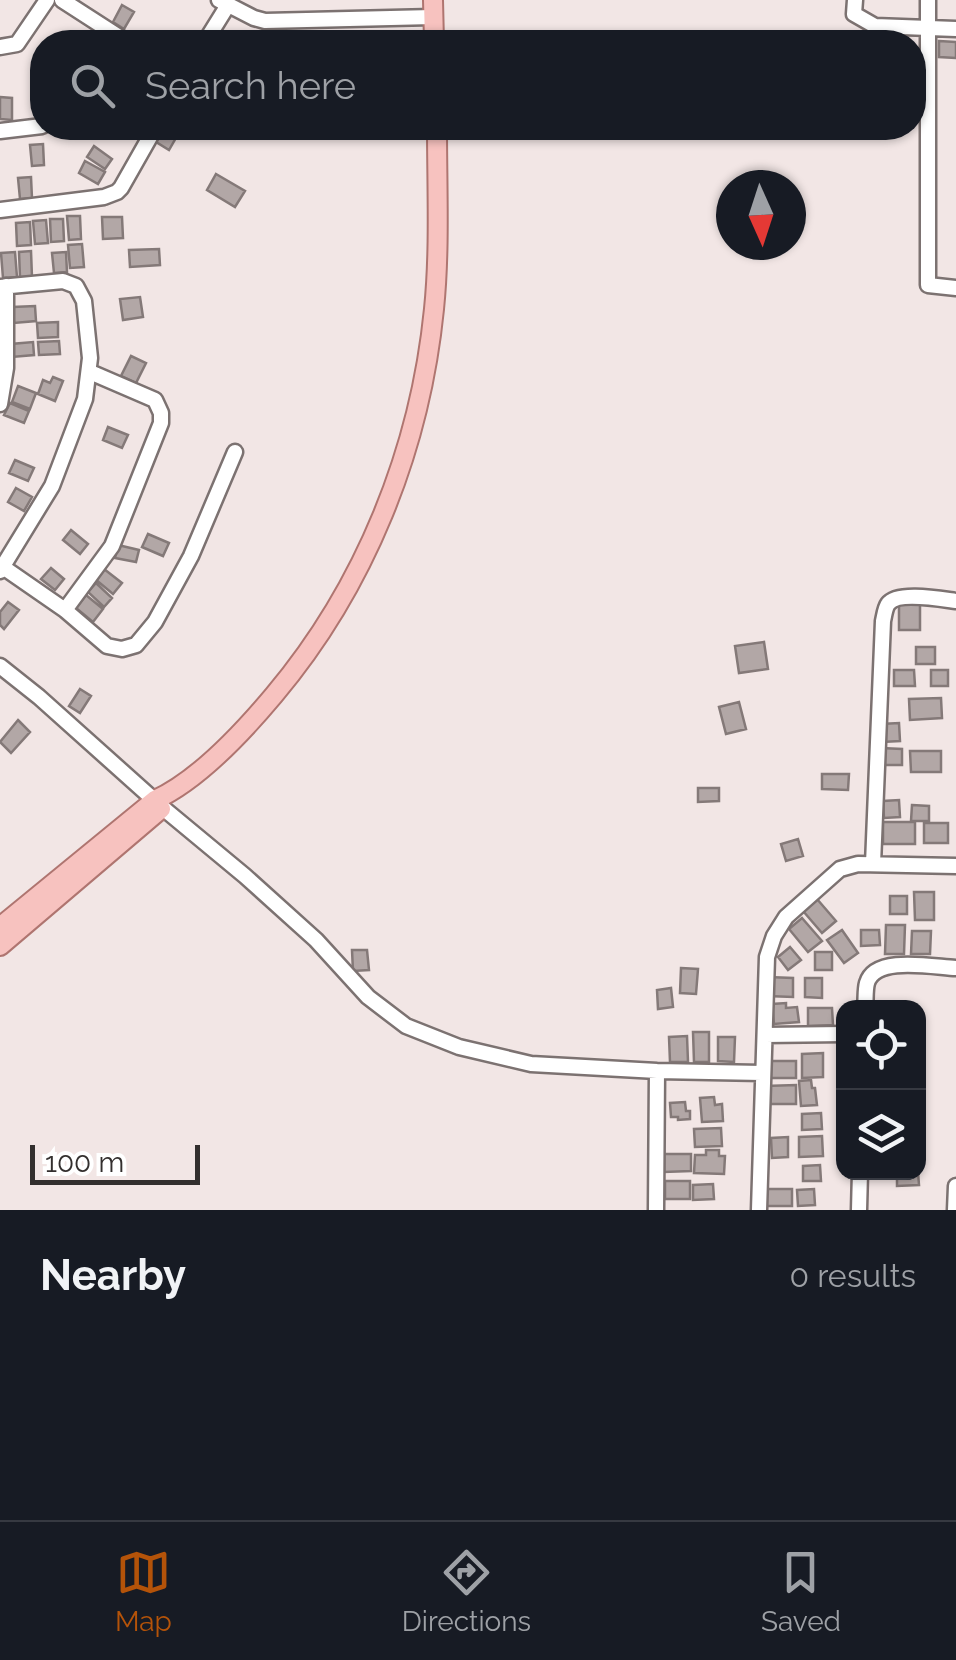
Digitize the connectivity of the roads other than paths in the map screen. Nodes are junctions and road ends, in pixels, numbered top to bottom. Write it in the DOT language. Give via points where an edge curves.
graph roads {
  1 [pos="46,0"];
  2 [pos="62,0"];
  3 [pos="854,0"];
  4 [pos="928,0"];
  5 [pos="223,3"];
  6 [pos="433,9"];
  7 [pos="926,29"];
  8 [pos="956,29"];
  9 [pos="104,30"];
  10 [pos="211,30"];
  11 [pos="0,47"];
  12 [pos="30,127"];
  13 [pos="0,130"];
  14 [pos="148,140"];
  15 [pos="437,140"];
  16 [pos="0,210"];
  17 [pos="3,286"];
  18 [pos="956,288"];
  19 [pos="90,372"];
  20 [pos="0,404"];
  21 [pos="235,452"];
  22 [pos="1,568"];
  23 [pos="956,600"];
  24 [pos="65,610"];
  25 [pos="0,666"];
  26 [pos="163,800"];
  27 [pos="874,864"];
  28 [pos="956,866"];
  29 [pos="0,927"];
  30 [pos="0,946"];
  31 [pos="956,968"];
  32 [pos="866,1000"];
  33 [pos="836,1034"];
  34 [pos="766,1036"];
  35 [pos="657,1071"];
  36 [pos="762,1073"];
  37 [pos="860,1180"];
  38 [pos="956,1186"];
  39 [pos="656,1210"];
  40 [pos="758,1210"];
  41 [pos="859,1210"];
  42 [pos="955,1210"];
  1 -- 11 [label="street" via="17,44"];
  2 -- 9 [label="street"];
  3 -- 7 [label="street" via="854,14 868,24"];
  4 -- 7 [label="street"];
  5 -- 6 [label="street" via="266,21"];
  5 -- 10 [label="street"];
  7 -- 8 [label="street"];
  7 -- 18 [label="street" via="928,285"];
  12 -- 13 [label="street"];
  14 -- 16 [label="street" via="117,192"];
  15 -- 26 [label="main road" via="434,308 426,372 388,506 332,616 298,666 232,740"];
  17 -- 19 [label="street" via="76,286 84,301"];
  17 -- 20 [label="street" via="6,368"];
  19 -- 22 [label="street" via="60,470"];
  19 -- 24 [label="street" via="150,396 160,424 112,546"];
  21 -- 24 [label="street" via="191,556 140,642 108,646"];
  22 -- 24 [label="street"];
  23 -- 27 [label="street" via="904,597 890,601 885,612"];
  25 -- 26 [label="street"];
  26 -- 29 [label="main road"];
  26 -- 30 [label="main road"];
  26 -- 35 [label="street" via="406,1026 459,1048 531,1064"];
  27 -- 28 [label="street"];
  27 -- 34 [label="street" via="832,874 774,936"];
  31 -- 32 [label="street" via="884,966 867,983"];
  33 -- 34 [label="street"];
  34 -- 36 [label="street"];
  35 -- 36 [label="street"];
  35 -- 39 [label="street"];
  36 -- 40 [label="street"];
  37 -- 41 [label="street"];
  38 -- 42 [label="street"];
}
